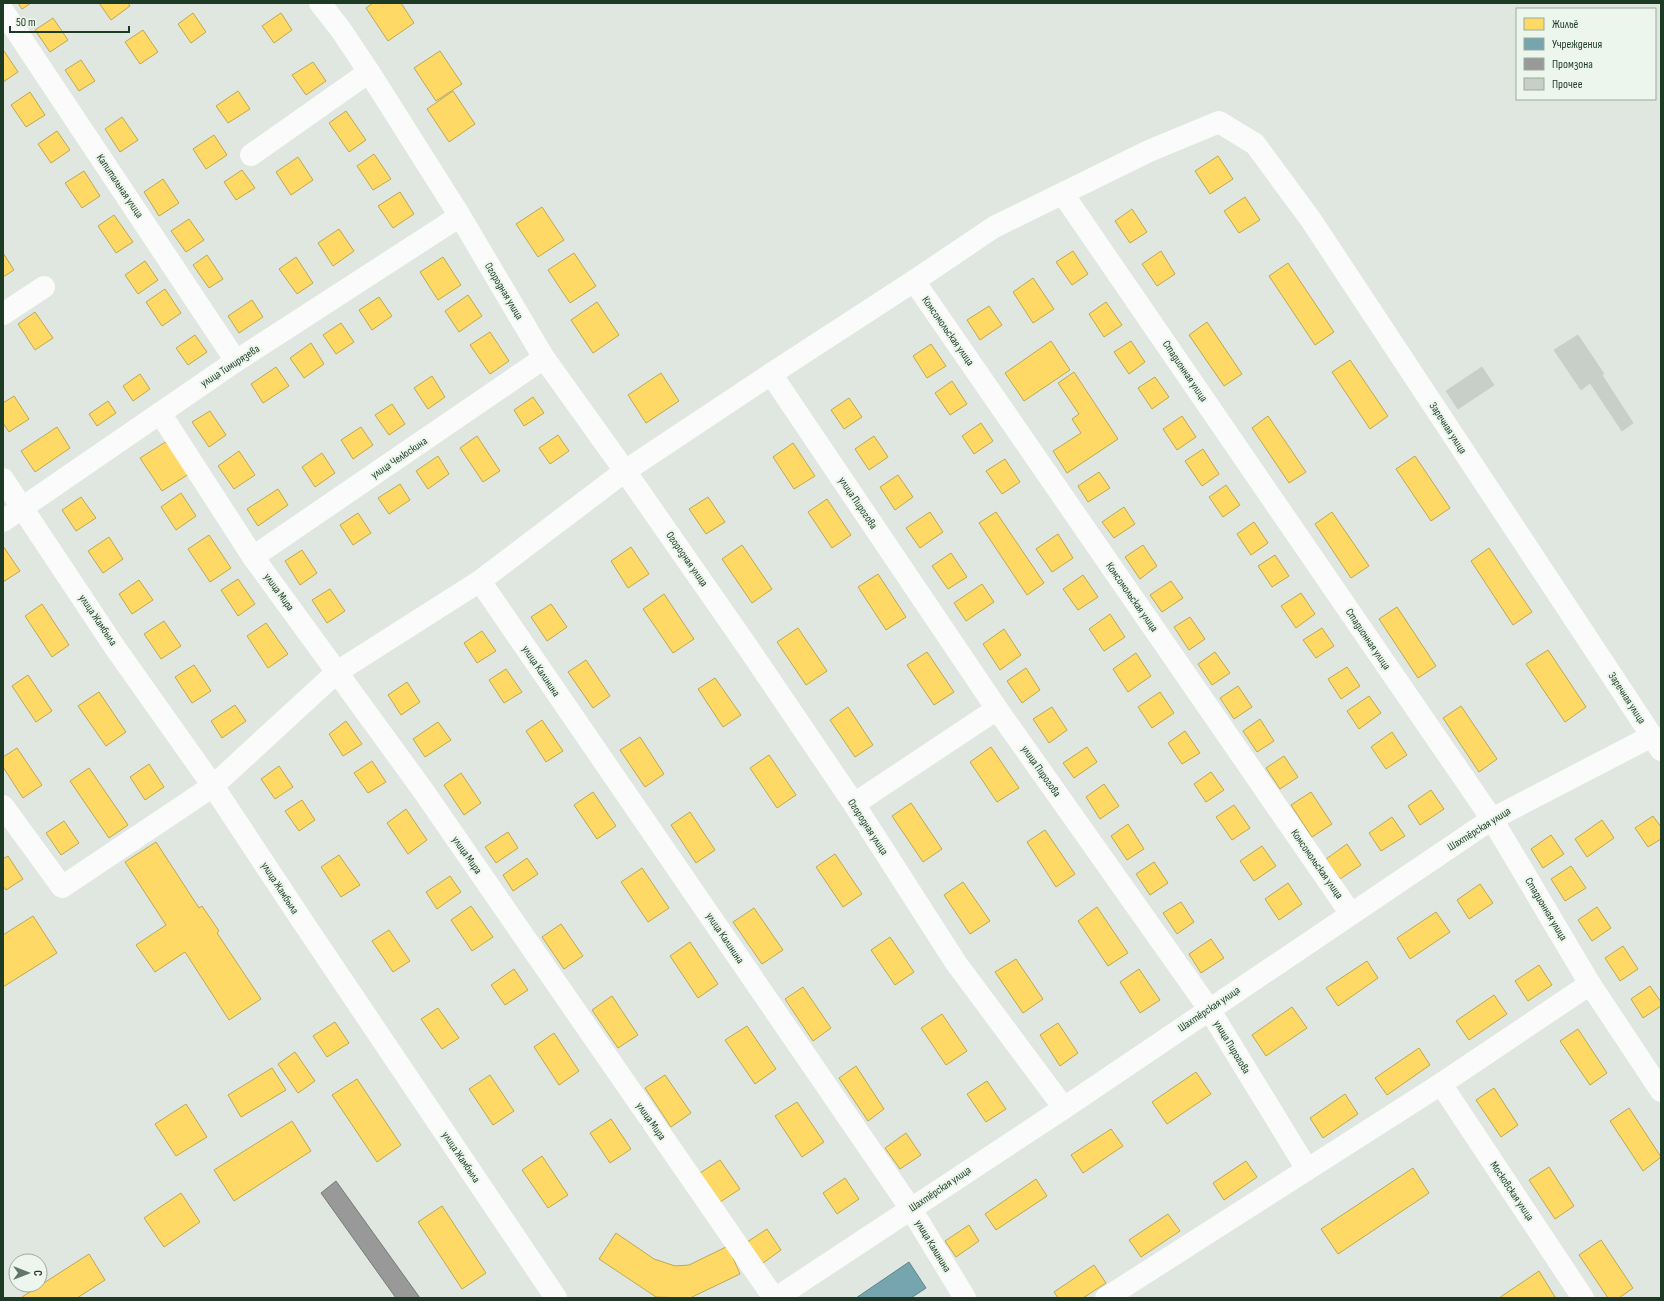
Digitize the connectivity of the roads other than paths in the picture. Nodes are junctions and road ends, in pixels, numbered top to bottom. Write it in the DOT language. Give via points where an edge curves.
graph roads {
  1 [pos="320,3"];
  2 [pos="3,11"];
  3 [pos="369,72"];
  4 [pos="251,155"];
  5 [pos="1063,194"];
  6 [pos="460,216"];
  7 [pos="914,281"];
  8 [pos="44,287"];
  9 [pos="3,314"];
  10 [pos="544,358"];
  11 [pos="236,361"];
  12 [pos="771,374"];
  13 [pos="160,413"];
  14 [pos="625,471"];
  15 [pos="3,479"];
  16 [pos="22,508"];
  17 [pos="3,521"];
  18 [pos="253,557"];
  19 [pos="480,581"];
  20 [pos="337,672"];
  21 [pos="997,709"];
  22 [pos="1657,743"];
  23 [pos="213,786"];
  24 [pos="854,804"];
  25 [pos="3,806"];
  26 [pos="1492,819"];
  27 [pos="1351,914"];
  28 [pos="1590,984"];
  29 [pos="1209,1009"];
  30 [pos="1441,1084"];
  31 [pos="1661,1091"];
  32 [pos="1064,1108"];
  33 [pos="1307,1170"];
  34 [pos="911,1209"];
  35 [pos="556,1298"];
  36 [pos="775,1298"];
  37 [pos="965,1298"];
  38 [pos="1106,1298"];
  39 [pos="1583,1298"];
  1 -- 3 [label="street, Огородная улица"];
  2 -- 11 [label="street, Капитальная улица"];
  3 -- 4 [label="street"];
  3 -- 6 [label="street, Огородная улица"];
  5 -- 7 [label="street" via="994,227"];
  5 -- 22 [label="street, Заречная улица" via="1149,151 1219,122 1255,144 1311,220"];
  5 -- 26 [label="street, Стадионная улица"];
  6 -- 10 [label="street, Огородная улица"];
  6 -- 11 [label="street, улица Тимирязева"];
  7 -- 12 [label="street"];
  7 -- 27 [label="street, Комсомольская улица"];
  8 -- 9 [label="street"];
  10 -- 14 [label="street, Огородная улица"];
  10 -- 18 [label="street, улица Челюскина"];
  11 -- 13 [label="street, улица Тимирязева"];
  12 -- 14 [label="street"];
  12 -- 21 [label="street, улица Пирогова"];
  13 -- 16 [label="street, улица Тимирязева"];
  13 -- 18 [label="street, улица Мира"];
  14 -- 19 [label="street"];
  14 -- 24 [label="street, Огородная улица"];
  15 -- 16 [label="street, улица Жамбыла"];
  16 -- 17 [label="street, улица Тимирязева"];
  16 -- 23 [label="street, улица Жамбыла" via="116,649"];
  18 -- 20 [label="street, улица Мира"];
  19 -- 20 [label="street"];
  19 -- 34 [label="street, улица Калинина"];
  20 -- 23 [label="street"];
  20 -- 36 [label="street, улица Мира"];
  21 -- 24 [label="street"];
  21 -- 29 [label="street, улица Пирогова"];
  22 -- 26 [label="street, Шахтёрская улица"];
  23 -- 25 [label="street" via="62,887"];
  23 -- 35 [label="street, улица Жамбыла"];
  24 -- 32 [label="street, Огородная улица" via="956,963"];
  26 -- 27 [label="street, Шахтёрская улица"];
  26 -- 28 [label="street, Стадионная улица"];
  27 -- 29 [label="street, Шахтёрская улица"];
  28 -- 30 [label="street"];
  28 -- 31 [label="street, Стадионная улица"];
  29 -- 32 [label="street, Шахтёрская улица"];
  29 -- 33 [label="street, улица Пирогова"];
  30 -- 33 [label="street"];
  30 -- 39 [label="street, Московская улица"];
  32 -- 34 [label="street, Шахтёрская улица"];
  33 -- 38 [label="street"];
  34 -- 36 [label="street, Шахтёрская улица"];
  34 -- 37 [label="street, улица Калинина"];
}
